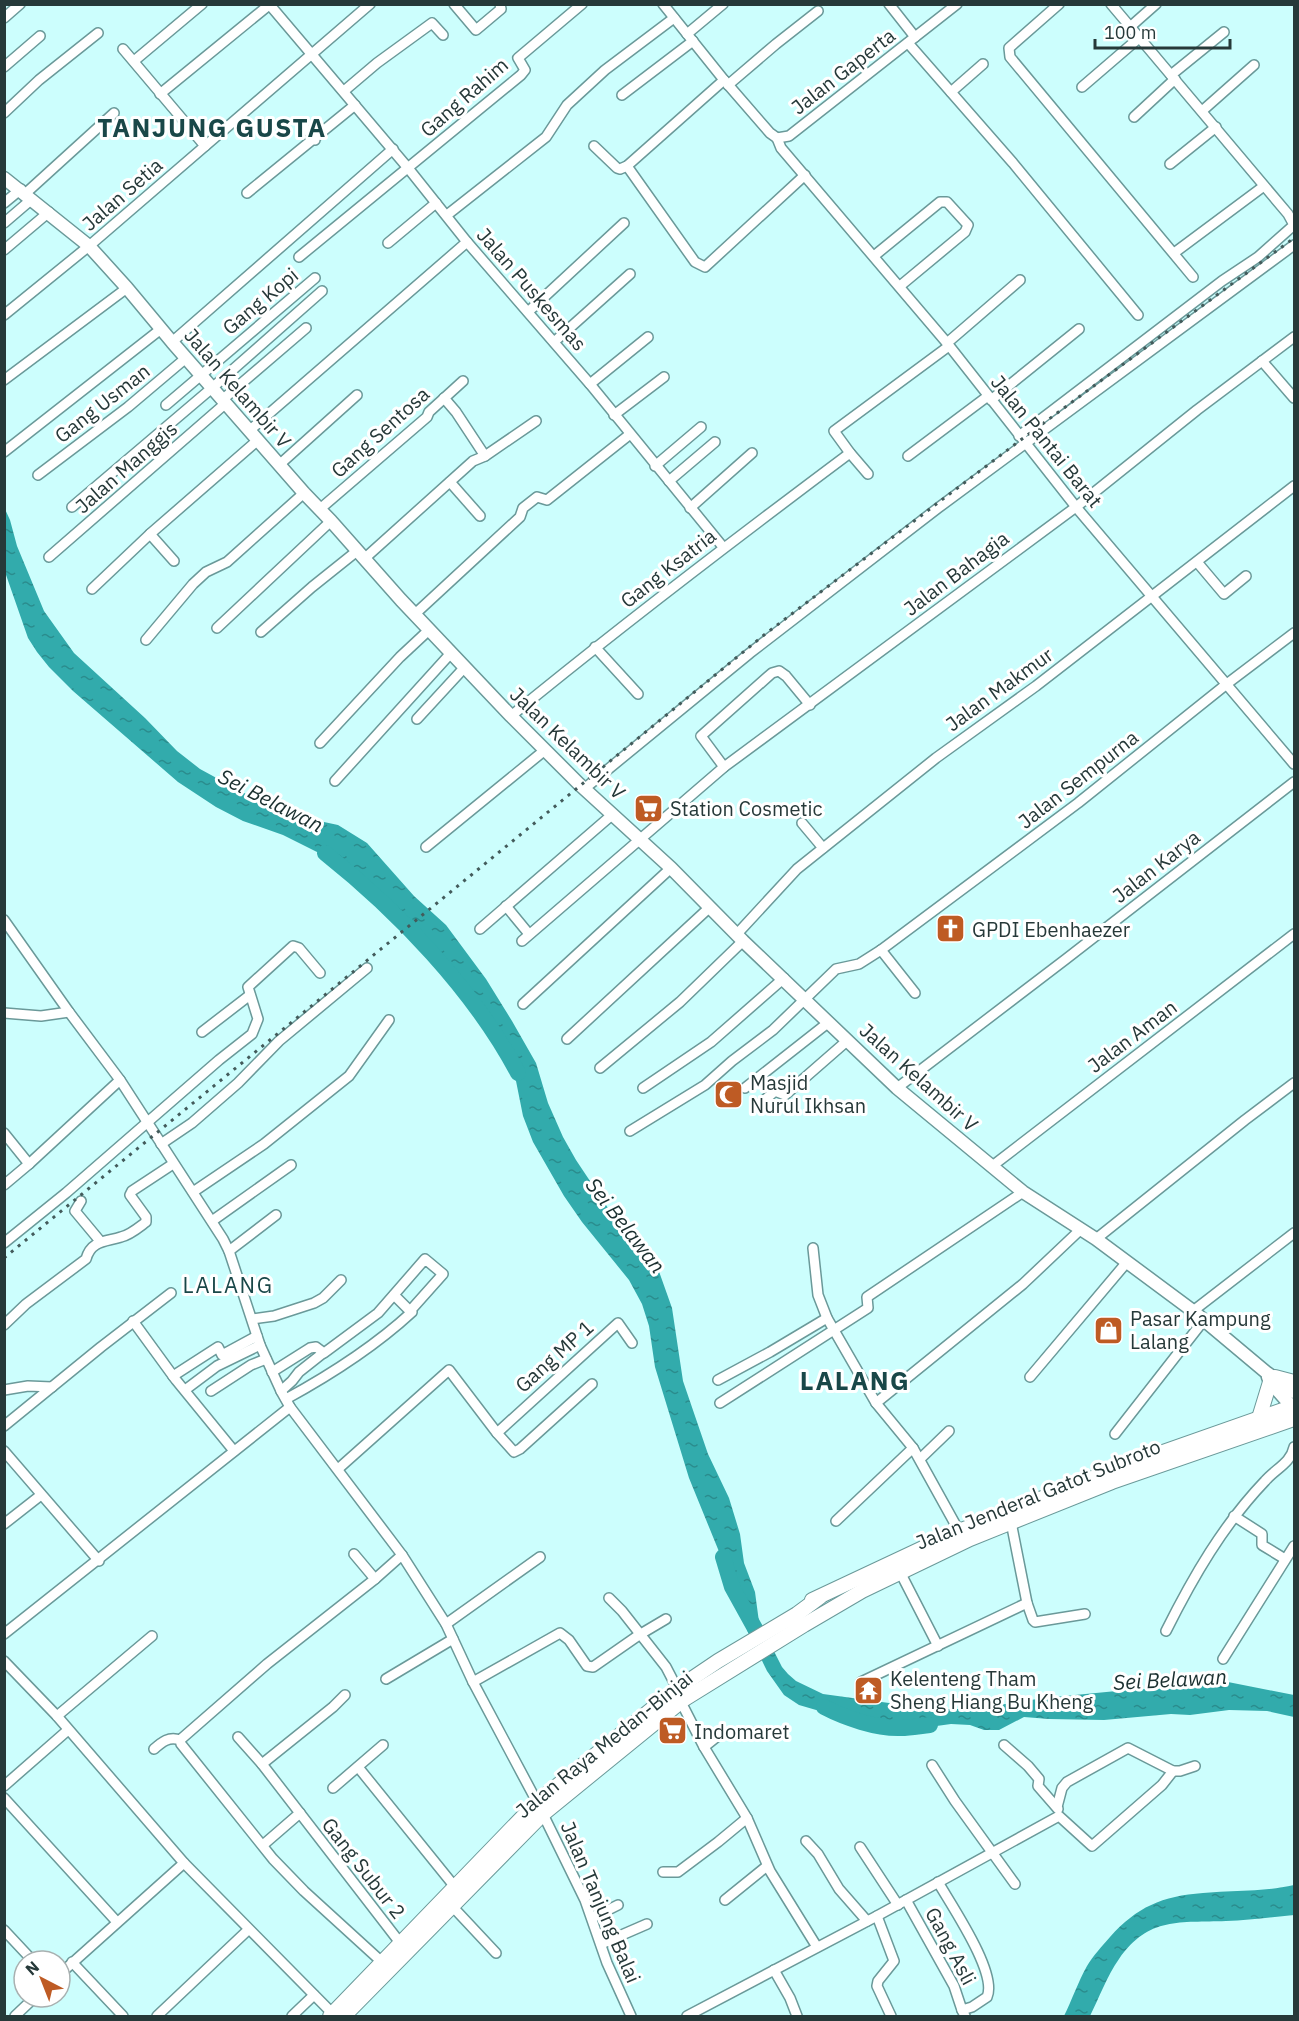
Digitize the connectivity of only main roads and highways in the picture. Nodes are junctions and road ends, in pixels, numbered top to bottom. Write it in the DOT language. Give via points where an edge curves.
graph roads {
  1 [pos="4,178"];
  2 [pos="1271,1377"];
  3 [pos="1294,1382"];
  4 [pos="1294,1392"];
  5 [pos="1294,1410"];
  6 [pos="1259,1418"];
  7 [pos="1277,1425"];
  8 [pos="1294,1428"];
  9 [pos="798,1616"];
  10 [pos="738,1653"];
  11 [pos="680,1697"];
  12 [pos="540,1808"];
  13 [pos="335,2016"];
  1 -- 2 [label="main road, Jalan Kelambir V" via="89,246 279,465 464,668 805,1001 897,1088 991,1167 1193,1311"];
  2 -- 3 [label="highway"];
  2 -- 4 [label="main road, Jalan Kelambir V"];
  2 -- 5 [label="main road, Jalan Kelambir V"];
  2 -- 6 [label="highway"];
  5 -- 6 [label="highway, Jalan Jenderal Gatot Subroto"];
  5 -- 7 [label="highway, Jalan Jenderal Gatot Subroto"];
  6 -- 9 [label="highway, Jalan Jenderal Gatot Subroto" via="1123,1466 959,1531 820,1597"];
  7 -- 8 [label="highway"];
  7 -- 9 [label="highway, Jalan Jenderal Gatot Subroto" via="1011,1522"];
  9 -- 10 [label="highway, Jalan Raya Medan-Binjai"];
  10 -- 11 [label="highway, Jalan Raya Medan-Binjai"];
  10 -- 11 [label="highway, Jalan Raya Medan-Binjai" via="718,1661"];
  11 -- 12 [label="highway, Jalan Raya Medan-Binjai"];
  12 -- 13 [label="highway, Jalan Raya Medan-Binjai" via="455,1887"];
  12 -- 13 [label="highway, Jalan Raya Medan-Binjai" via="452,1906"];
}
